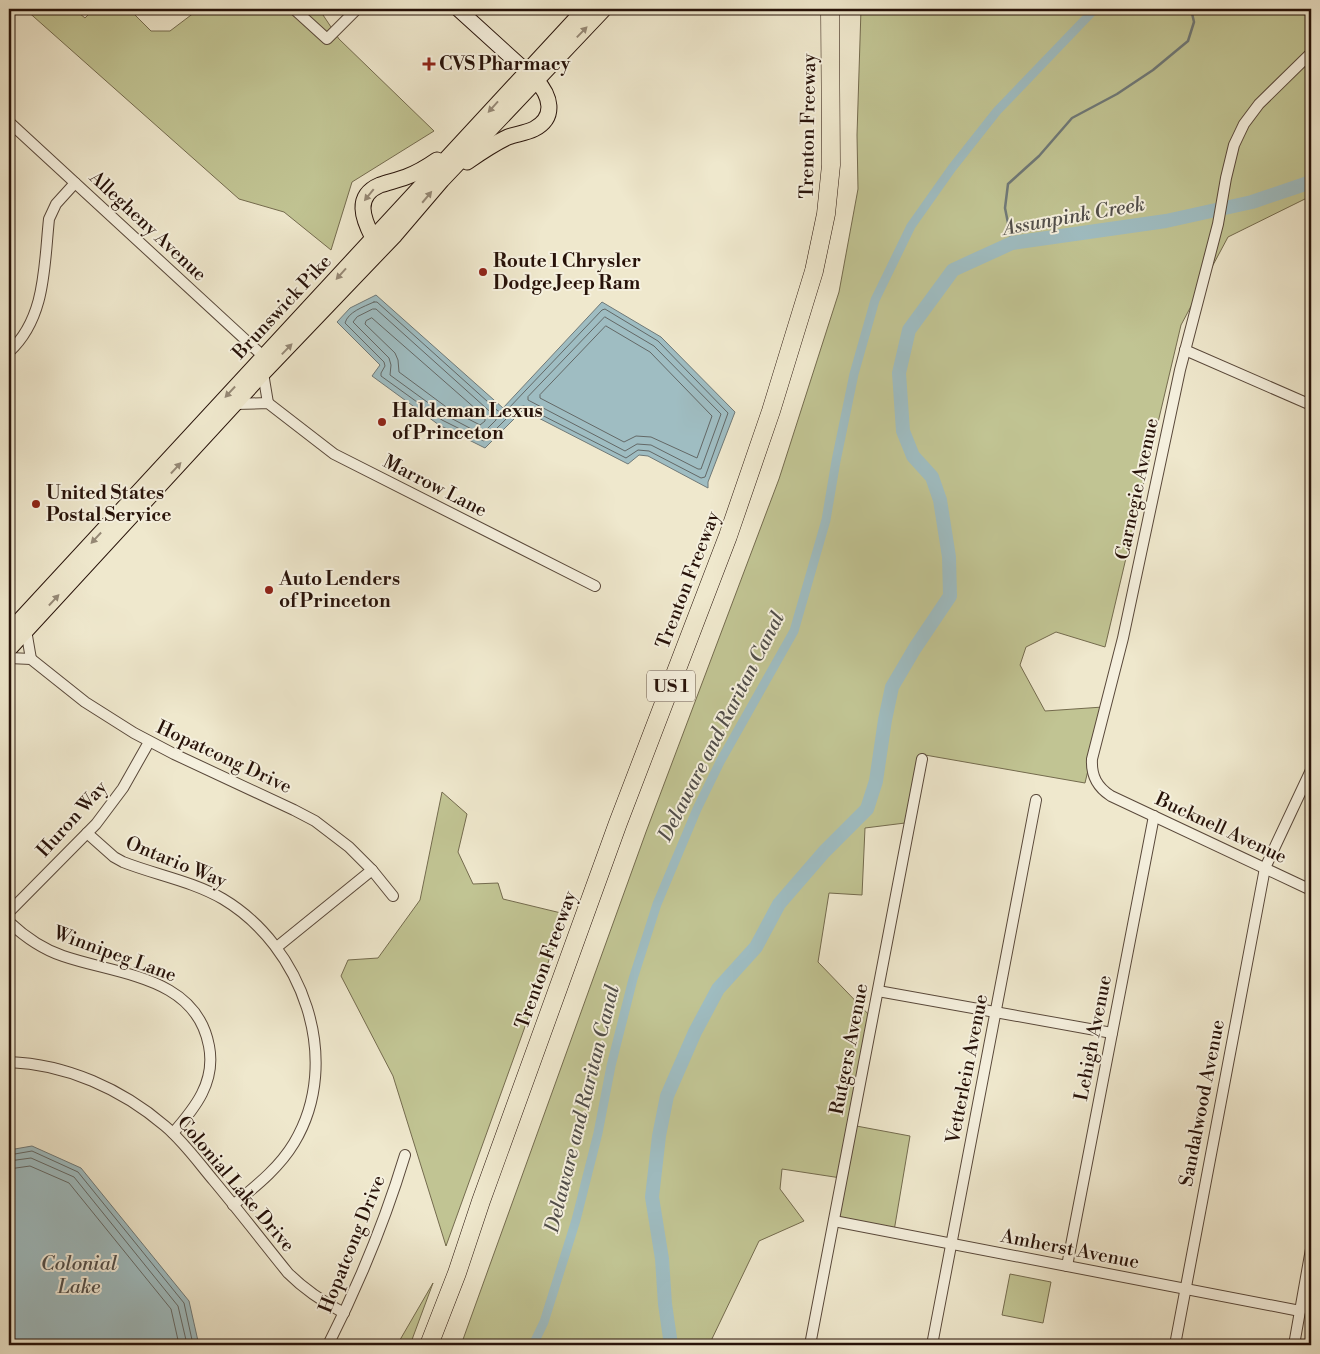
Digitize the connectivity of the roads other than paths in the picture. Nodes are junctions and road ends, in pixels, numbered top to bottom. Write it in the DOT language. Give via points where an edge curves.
graph roads {
  1 [pos="294,9"];
  2 [pos="357,9"];
  3 [pos="458,9"];
  4 [pos="585,9"];
  5 [pos="604,9"];
  6 [pos="830,9"];
  7 [pos="841,9"];
  8 [pos="1311,53"];
  9 [pos="531,75"];
  10 [pos="9,122"];
  11 [pos="469,134"];
  12 [pos="442,180"];
  13 [pos="75,182"];
  14 [pos="385,239"];
  15 [pos="1185,350"];
  16 [pos="9,352"];
  17 [pos="263,356"];
  18 [pos="263,373"];
  19 [pos="236,404"];
  20 [pos="268,404"];
  21 [pos="1311,405"];
  22 [pos="594,586"];
  23 [pos="26,630"];
  24 [pos="9,632"];
  25 [pos="9,649"];
  26 [pos="9,658"];
  27 [pos="31,659"];
  28 [pos="149,742"];
  29 [pos="922,759"];
  30 [pos="1311,770"];
  31 [pos="1115,798"];
  32 [pos="1036,800"];
  33 [pos="1154,816"];
  34 [pos="87,833"];
  35 [pos="1265,868"];
  36 [pos="372,870"];
  37 [pos="1311,890"];
  38 [pos="393,896"];
  39 [pos="9,912"];
  40 [pos="9,922"];
  41 [pos="277,947"];
  42 [pos="878,991"];
  43 [pos="995,1012"];
  44 [pos="1112,1033"];
  45 [pos="9,1062"];
  46 [pos="173,1134"];
  47 [pos="405,1155"];
  48 [pos="234,1205"];
  49 [pos="834,1221"];
  50 [pos="951,1244"];
  51 [pos="1311,1249"];
  52 [pos="1067,1266"];
  53 [pos="1185,1289"];
  54 [pos="1300,1311"];
  55 [pos="344,1313"];
  56 [pos="328,1345"];
  57 [pos="429,1345"];
  58 [pos="441,1345"];
  59 [pos="810,1345"];
  60 [pos="932,1345"];
  61 [pos="1174,1345"];
  62 [pos="1294,1345"];
  1 -- 2 [label="street" via="327,39"];
  3 -- 9 [label="street"];
  4 -- 9 [label="main road, Brunswick Pike"];
  9 -- 5 [label="main road, Brunswick Pike, one-way"];
  6 -- 57 [label="highway, Trenton Freeway / US 1" via="831,165 826,214 814,271 728,536 618,823"];
  7 -- 58 [label="highway, Trenton Freeway / US 1" via="842,167 836,226 824,275 728,569 638,800"];
  8 -- 15 [label="street, Carnegie Avenue" via="1260,104 1244,124 1234,146 1218,224"];
  9 -- 11 [label="main road, Brunswick Pike, one-way"];
  9 -- 12 [label="main road, Brunswick Pike"];
  9 -- 12 [label="main road" via="544,89 549,103 542,123 494,144"];
  10 -- 13 [label="street, Allegheny Avenue"];
  11 -- 14 [label="main road, Brunswick Pike"];
  11 -- 14 [label="main road, one-way" via="424,168 380,185 368,194 363,216"];
  14 -- 12 [label="main road, Brunswick Pike, one-way"];
  13 -- 16 [label="street" via="52,211 37,310 23,336"];
  13 -- 17 [label="street, Allegheny Avenue"];
  14 -- 17 [label="main road, Brunswick Pike, one-way"];
  18 -- 14 [label="main road, Brunswick Pike, one-way"];
  15 -- 21 [label="street"];
  15 -- 31 [label="street, Carnegie Avenue" via="1123,638 1092,759 1097,784"];
  17 -- 24 [label="main road, Brunswick Pike, one-way"];
  18 -- 19 [label="main road, Brunswick Pike"];
  18 -- 20 [label="street"];
  19 -- 20 [label="street"];
  23 -- 19 [label="main road, Brunswick Pike, one-way"];
  20 -- 22 [label="street, Marrow Lane" via="334,454"];
  23 -- 25 [label="main road, Brunswick Pike"];
  23 -- 27 [label="street"];
  26 -- 27 [label="street"];
  27 -- 28 [label="street, Hopatcong Drive" via="86,702"];
  28 -- 34 [label="street, Huron Way" via="123,788"];
  28 -- 36 [label="street, Hopatcong Drive" via="315,821"];
  29 -- 42 [label="street, Rutgers Avenue"];
  30 -- 35 [label="street, Sandalwood Avenue"];
  31 -- 33 [label="street, Bucknell Avenue"];
  32 -- 43 [label="street, Vetterlein Avenue"];
  33 -- 35 [label="street, Bucknell Avenue"];
  33 -- 44 [label="street, Lehigh Avenue"];
  34 -- 39 [label="street, Huron Way"];
  34 -- 41 [label="street, Ontario Way" via="123,862 189,883 223,899 255,923"];
  35 -- 37 [label="street, Bucknell Avenue"];
  35 -- 53 [label="street, Sandalwood Avenue"];
  36 -- 38 [label="street, Hopatcong Drive"];
  36 -- 41 [label="street"];
  40 -- 46 [label="street, Winnipeg Lane" via="20,933 50,950 160,984 191,1006 208,1038 209,1076 200,1100"];
  41 -- 48 [label="street, Ontario Way" via="296,979 310,1016 315,1055 312,1094 303,1126 285,1156"];
  42 -- 43 [label="street"];
  42 -- 49 [label="street, Rutgers Avenue"];
  43 -- 44 [label="street"];
  43 -- 50 [label="street, Vetterlein Avenue"];
  44 -- 52 [label="street, Lehigh Avenue"];
  45 -- 46 [label="street, Colonial Lake Drive" via="44,1066 94,1082 128,1099"];
  46 -- 48 [label="street, Colonial Lake Drive"];
  47 -- 55 [label="street, Hopatcong Drive" via="370,1254"];
  48 -- 55 [label="street, Colonial Lake Drive" via="299,1284"];
  49 -- 50 [label="street, Amherst Avenue"];
  49 -- 59 [label="street, Rutgers Avenue"];
  50 -- 52 [label="street, Amherst Avenue"];
  50 -- 60 [label="street, Vetterlein Avenue"];
  51 -- 54 [label="street"];
  52 -- 53 [label="street, Amherst Avenue"];
  53 -- 54 [label="street, Amherst Avenue"];
  53 -- 61 [label="street, Sandalwood Avenue"];
  54 -- 62 [label="street"];
  55 -- 56 [label="street, Hopatcong Drive"];
}
